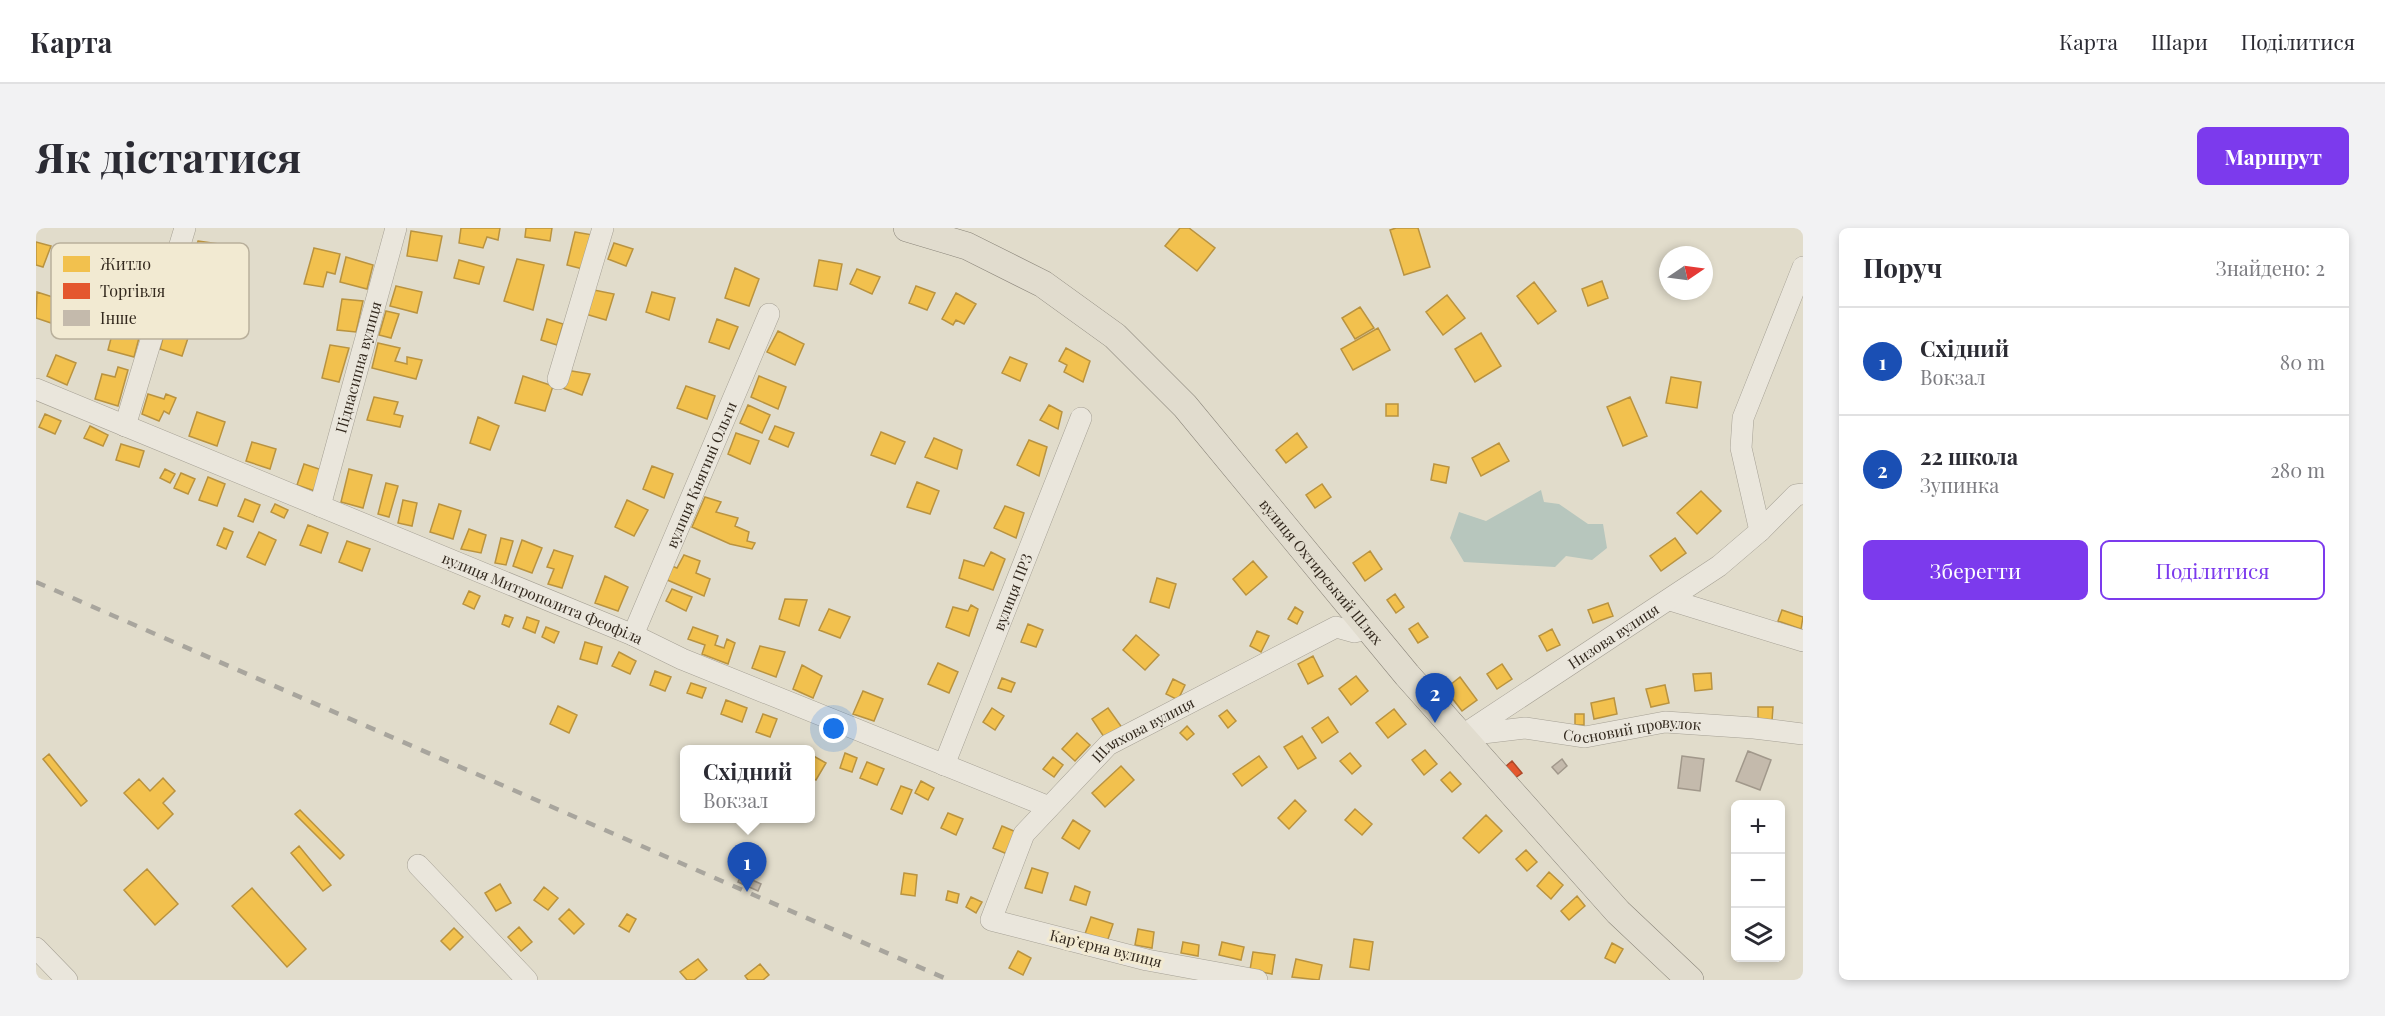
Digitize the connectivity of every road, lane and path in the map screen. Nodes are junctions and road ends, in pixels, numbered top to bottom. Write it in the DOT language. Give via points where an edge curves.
graph roads {
  1 [pos="185,228"];
  2 [pos="396,228"];
  3 [pos="603,228"];
  4 [pos="907,228"];
  5 [pos="180,243"];
  6 [pos="1803,267"];
  7 [pos="769,314"];
  8 [pos="151,339"];
  9 [pos="558,379"];
  10 [pos="36,389"];
  11 [pos="1081,418"];
  12 [pos="125,426"];
  13 [pos="1803,494"];
  14 [pos="320,506"];
  15 [pos="1760,531"];
  16 [pos="1670,600"];
  17 [pos="1368,629"];
  18 [pos="633,635"];
  19 [pos="1803,641"];
  20 [pos="1803,734"];
  21 [pos="1462,735"];
  22 [pos="944,765"];
  23 [pos="1049,807"];
  24 [pos="418,865"];
  25 [pos="992,920"];
  26 [pos="36,948"];
  27 [pos="67,980"];
  28 [pos="527,980"];
  29 [pos="1257,980"];
  30 [pos="1690,980"];
  1 -- 5 [label="street"];
  2 -- 14 [label="street, Піднасипна вулиця"];
  3 -- 9 [label="street"];
  4 -- 17 [label="main road, вулиця Охтирський Шлях" via="967,246 1043,284 1115,336 1185,406"];
  6 -- 15 [label="street" via="1743,418 1741,448"];
  7 -- 18 [label="street, вулиця Княгині Ольги"];
  8 -- 12 [label="street"];
  10 -- 12 [label="street, вулиця Митрополита Феофіла"];
  11 -- 22 [label="street, вулиця ПРЗ"];
  12 -- 14 [label="street, вулиця Митрополита Феофіла"];
  13 -- 15 [label="street, Низова вулиця" via="1797,495"];
  14 -- 18 [label="street, вулиця Митрополита Феофіла"];
  15 -- 16 [label="street, Низова вулиця"];
  16 -- 19 [label="street"];
  16 -- 21 [label="street, Низова вулиця"];
  17 -- 21 [label="main road, вулиця Охтирський Шлях"];
  17 -- 23 [label="street, Шляхова вулиця" via="1354,632 1336,627 1108,746"];
  18 -- 22 [label="street, вулиця Митрополита Феофіла" via="682,659"];
  20 -- 21 [label="street, Сосновий провулок" via="1665,722 1585,737 1525,728"];
  21 -- 30 [label="main road, вулиця Охтирський Шлях" via="1618,912"];
  22 -- 23 [label="street, вулиця Митрополита Феофіла"];
  23 -- 25 [label="street, Шляхова вулиця" via="1024,834"];
  24 -- 28 [label="street"];
  25 -- 29 [label="street, Карʼєрна вулиця" via="1147,960"];
  26 -- 27 [label="street"];
}
